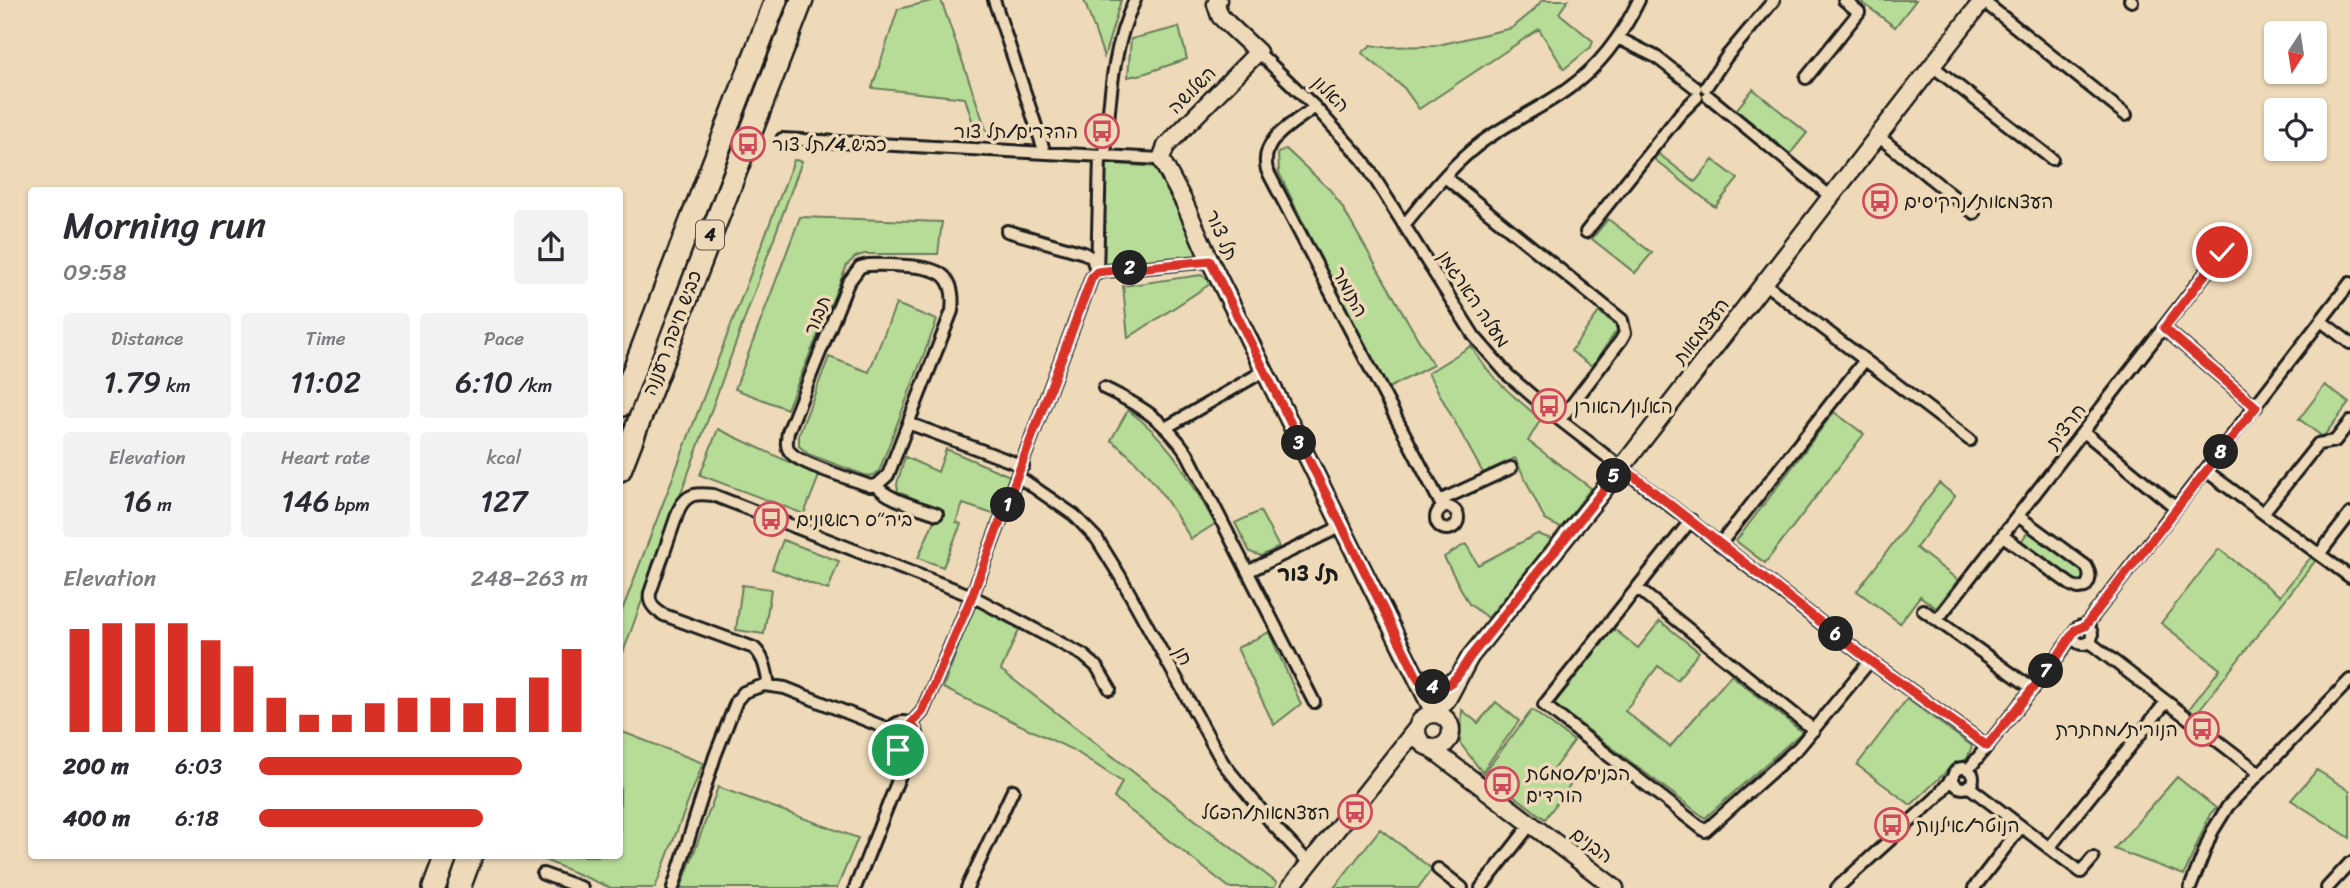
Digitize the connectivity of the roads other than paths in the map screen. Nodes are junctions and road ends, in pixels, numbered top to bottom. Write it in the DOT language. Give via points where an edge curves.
graph roads {
  1 [pos="776,0"];
  2 [pos="802,0"];
  3 [pos="994,0"];
  4 [pos="1135,0"];
  5 [pos="1639,0"];
  6 [pos="1774,0"];
  7 [pos="1844,0"];
  8 [pos="1983,0"];
  9 [pos="1215,1"];
  10 [pos="1618,38"];
  11 [pos="1258,52"];
  12 [pos="1931,65"];
  13 [pos="1806,78"];
  14 [pos="1701,92"];
  15 [pos="1315,107"];
  16 [pos="2126,115"];
  17 [pos="1878,136"];
  18 [pos="782,139"];
  19 [pos="1045,153"];
  20 [pos="1103,156"];
  21 [pos="1161,159"];
  22 [pos="2052,159"];
  23 [pos="1445,177"];
  24 [pos="1831,197"];
  25 [pos="1974,213"];
  26 [pos="1404,225"];
  27 [pos="1007,231"];
  28 [pos="1586,232"];
  29 [pos="2222,252"];
  30 [pos="1210,261"];
  31 [pos="1097,272"];
  32 [pos="2350,283"];
  33 [pos="1765,284"];
  34 [pos="2321,321"];
  35 [pos="2164,328"];
  36 [pos="2350,343"];
  37 [pos="1865,360"];
  38 [pos="1264,371"];
  39 [pos="1104,387"];
  40 [pos="623,398"];
  41 [pos="2256,407"];
  42 [pos="1560,420"];
  43 [pos="2350,422"];
  44 [pos="908,423"];
  45 [pos="1167,427"];
  46 [pos="2084,432"];
  47 [pos="1970,440"];
  48 [pos="623,462"];
  49 [pos="1622,467"];
  50 [pos="1511,468"];
  51 [pos="1021,471"];
  52 [pos="2206,471"];
  53 [pos="877,485"];
  54 [pos="2176,508"];
  55 [pos="2263,513"];
  56 [pos="937,514"];
  57 [pos="2350,514"];
  58 [pos="2018,516"];
  59 [pos="1691,520"];
  60 [pos="1340,527"];
  61 [pos="2003,536"];
  62 [pos="1721,543"];
  63 [pos="2320,553"];
  64 [pos="1249,571"];
  65 [pos="2350,577"];
  66 [pos="1637,588"];
  67 [pos="972,596"];
  68 [pos="1923,610"];
  69 [pos="1937,620"];
  70 [pos="2085,626"];
  71 [pos="2074,633"];
  72 [pos="2085,643"];
  73 [pos="2056,659"];
  74 [pos="1870,661"];
  75 [pos="1416,675"];
  76 [pos="2350,680"];
  77 [pos="1457,682"];
  78 [pos="769,685"];
  79 [pos="1110,689"];
  80 [pos="2033,689"];
  81 [pos="1314,702"];
  82 [pos="2166,702"];
  83 [pos="911,724"];
  84 [pos="1432,728"];
  85 [pos="891,730"];
  86 [pos="1814,730"];
  87 [pos="1987,746"];
  88 [pos="906,750"];
  89 [pos="1968,770"];
  90 [pos="2258,772"];
  91 [pos="1478,783"];
  92 [pos="1960,783"];
  93 [pos="1013,790"];
  94 [pos="1531,824"];
  95 [pos="2021,828"];
  96 [pos="2049,848"];
  97 [pos="2093,858"];
  98 [pos="445,859"];
  99 [pos="470,859"];
  100 [pos="1309,863"];
  101 [pos="2350,863"];
  102 [pos="1438,869"];
  103 [pos="543,874"];
  104 [pos="434,888"];
  105 [pos="459,888"];
  106 [pos="582,888"];
  107 [pos="673,888"];
  108 [pos="855,888"];
  109 [pos="967,888"];
  110 [pos="1290,888"];
  111 [pos="1462,888"];
  112 [pos="1481,888"];
  113 [pos="1615,888"];
  114 [pos="1838,888"];
  115 [pos="1974,888"];
  116 [pos="2190,888"];
  117 [pos="2327,888"];
  1 -- 40 [label="highway, כביש חיפה רעננה / 4"];
  2 -- 48 [label="highway, כביש חיפה רעננה / 4"];
  3 -- 19 [label="street"];
  4 -- 20 [label="street" via="1116,52"];
  5 -- 10 [label="street"];
  6 -- 14 [label="street"];
  7 -- 13 [label="street" via="1859,12"];
  8 -- 12 [label="street, העצמאות"];
  8 -- 16 [label="street"];
  9 -- 11 [label="street, האלון" via="1220,16"];
  10 -- 14 [label="street" via="1656,57"];
  10 -- 23 [label="street" via="1570,88 1483,142"];
  11 -- 15 [label="street, האלון"];
  11 -- 21 [label="street, השלושה" via="1166,146"];
  12 -- 17 [label="street, העצמאות"];
  12 -- 22 [label="street"];
  14 -- 24 [label="street"];
  14 -- 28 [label="street"];
  15 -- 26 [label="street, האלון" via="1363,160"];
  15 -- 50 [label="street, התומר" via="1270,142 1264,157 1267,170 1441,504"];
  17 -- 24 [label="street, העצמאות"];
  17 -- 25 [label="street"];
  18 -- 19 [label="street"];
  19 -- 20 [label="street"];
  20 -- 21 [label="street"];
  20 -- 31 [label="street"];
  21 -- 30 [label="street, תל צור"];
  23 -- 26 [label="street"];
  23 -- 42 [label="street" via="1622,320 1625,332"];
  24 -- 33 [label="street, העצמאות"];
  26 -- 42 [label="street, מעלה הארגמן" via="1485,350"];
  27 -- 31 [label="street" via="1089,255"];
  29 -- 35 [label="street, חרצית"];
  30 -- 31 [label="street"];
  30 -- 38 [label="street, תל צור"];
  31 -- 51 [label="street" via="1088,283"];
  32 -- 34 [label="street"];
  33 -- 37 [label="street"];
  33 -- 49 [label="street, העצמאות"];
  34 -- 36 [label="street"];
  34 -- 41 [label="street"];
  35 -- 41 [label="street"];
  35 -- 46 [label="street, חרצית"];
  37 -- 47 [label="street"];
  37 -- 62 [label="street"];
  38 -- 45 [label="street"];
  38 -- 60 [label="street, תל צור"];
  39 -- 45 [label="street"];
  41 -- 52 [label="street"];
  42 -- 49 [label="street, מעלה הארגמן"];
  43 -- 55 [label="street" via="2335,441 2318,444"];
  44 -- 51 [label="street"];
  44 -- 53 [label="street, תבור" via="888,475"];
  44 -- 53 [label="street, תבור" via="952,311 952,288 942,274 926,267 860,267 848,283 788,432 787,445 799,459"];
  45 -- 64 [label="street" via="1195,467"];
  46 -- 54 [label="street"];
  46 -- 58 [label="street, חרצית"];
  49 -- 59 [label="street, מעלה הארגמן"];
  49 -- 77 [label="street, העצמאות" via="1470,657"];
  51 -- 67 [label="street"];
  51 -- 100 [label="street, חן" via="1097,540 1223,763"];
  52 -- 54 [label="street"];
  52 -- 55 [label="street"];
  53 -- 56 [label="street" via="888,496"];
  54 -- 70 [label="street"];
  55 -- 63 [label="street"];
  57 -- 63 [label="street"];
  58 -- 61 [label="street, חרצית"];
  58 -- 61 [label="street" via="2086,566 2089,583 2078,588 2071,585"];
  59 -- 62 [label="street, מעלה הארגמן"];
  59 -- 66 [label="street"];
  60 -- 64 [label="street"];
  60 -- 75 [label="street, תל צור"];
  61 -- 69 [label="street, חרצית"];
  62 -- 74 [label="street, מעלה הארגמן"];
  63 -- 65 [label="street"];
  64 -- 81 [label="street"];
  66 -- 86 [label="street"];
  66 -- 86 [label="street" via="1544,705 1705,831"];
  67 -- 78 [label="street" via="713,495 692,495 679,509 650,593 651,604 664,615 754,648 765,665"];
  67 -- 79 [label="street" via="1083,655 1097,667"];
  67 -- 83 [label="street" via="922,712"];
  68 -- 69 [label="street"];
  69 -- 80 [label="street"];
  70 -- 71 [label="street"];
  70 -- 72 [label="street" via="2092,634"];
  71 -- 72 [label="street" via="2074,639"];
  71 -- 73 [label="street"];
  72 -- 73 [label="street"];
  72 -- 82 [label="street"];
  73 -- 80 [label="street"];
  74 -- 86 [label="street"];
  74 -- 87 [label="street, מעלה הארגמן"];
  75 -- 77 [label="street" via="1436,688"];
  75 -- 84 [label="street, תל צור"];
  76 -- 90 [label="street"];
  77 -- 84 [label="street, העצמאות"];
  78 -- 85 [label="street"];
  78 -- 107 [label="street" via="756,686 737,700"];
  80 -- 87 [label="street"];
  82 -- 90 [label="street"];
  82 -- 96 [label="street"];
  83 -- 85 [label="street" via="900,723"];
  83 -- 88 [label="street" via="917,739"];
  84 -- 91 [label="street, הבנים"];
  84 -- 91 [label="street, הבנים"];
  84 -- 100 [label="street" via="1395,753"];
  85 -- 88 [label="street" via="891,744"];
  87 -- 89 [label="street"];
  88 -- 108 [label="street"];
  89 -- 92 [label="street" via="1959,769"];
  89 -- 92 [label="street" via="1973,778"];
  90 -- 116 [label="street" via="2221,815"];
  91 -- 94 [label="street, הבנים"];
  92 -- 95 [label="street"];
  92 -- 114 [label="street" via="1936,798"];
  93 -- 109 [label="street"];
  94 -- 112 [label="street"];
  94 -- 113 [label="street, הבנים"];
  95 -- 96 [label="street"];
  95 -- 115 [label="street"];
  96 -- 97 [label="street" via="2081,872"];
  98 -- 104 [label="highway"];
  99 -- 105 [label="highway"];
  100 -- 110 [label="street"];
  101 -- 117 [label="street"];
  102 -- 111 [label="street"];
  103 -- 106 [label="street"];
}
